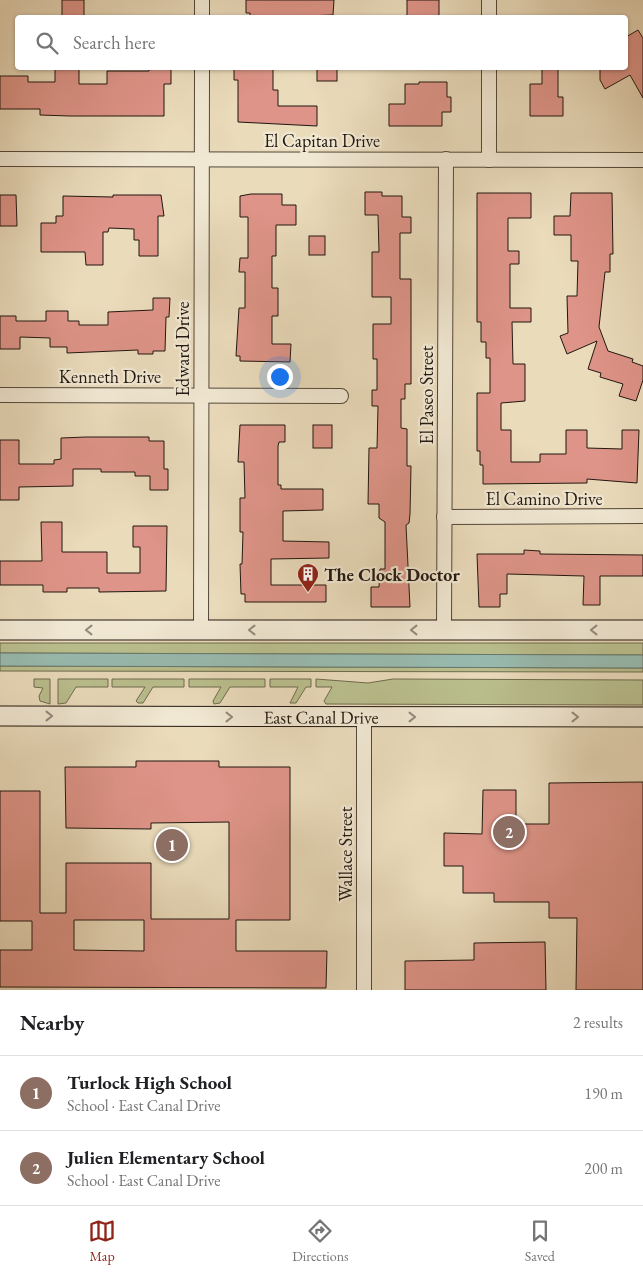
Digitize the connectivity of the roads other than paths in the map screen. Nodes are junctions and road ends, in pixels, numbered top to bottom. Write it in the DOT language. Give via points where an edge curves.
graph roads {
  1 [pos="202,0"];
  2 [pos="489,0"];
  3 [pos="202,15"];
  4 [pos="489,15"];
  5 [pos="202,70"];
  6 [pos="489,70"];
  7 [pos="0,159"];
  8 [pos="202,159"];
  9 [pos="446,159"];
  10 [pos="489,160"];
  11 [pos="643,160"];
  12 [pos="0,394"];
  13 [pos="201,396"];
  14 [pos="341,396"];
  15 [pos="643,516"];
  16 [pos="444,517"];
  17 [pos="0,630"];
  18 [pos="201,630"];
  19 [pos="444,630"];
  20 [pos="643,630"];
  21 [pos="0,716"];
  22 [pos="364,717"];
  23 [pos="643,717"];
  24 [pos="364,990"];
  1 -- 3 [label="street"];
  2 -- 4 [label="street"];
  5 -- 8 [label="street, Edward Drive"];
  6 -- 10 [label="street"];
  7 -- 8 [label="street, El Capitan Drive"];
  8 -- 9 [label="street, El Capitan Drive"];
  8 -- 13 [label="street, Edward Drive"];
  9 -- 10 [label="street, El Capitan Drive"];
  9 -- 16 [label="street, El Paseo Street"];
  10 -- 11 [label="street, El Capitan Drive"];
  12 -- 13 [label="street, Kenneth Drive"];
  13 -- 14 [label="street, Kenneth Drive"];
  13 -- 18 [label="street, Edward Drive"];
  15 -- 16 [label="street, El Camino Drive"];
  16 -- 19 [label="street, El Paseo Street"];
  18 -- 17 [label="main road, one-way"];
  19 -- 18 [label="main road, one-way"];
  20 -- 19 [label="main road, one-way"];
  21 -- 22 [label="main road, East Canal Drive, one-way"];
  22 -- 23 [label="main road, East Canal Drive, one-way"];
  22 -- 24 [label="street, Wallace Street"];
}
